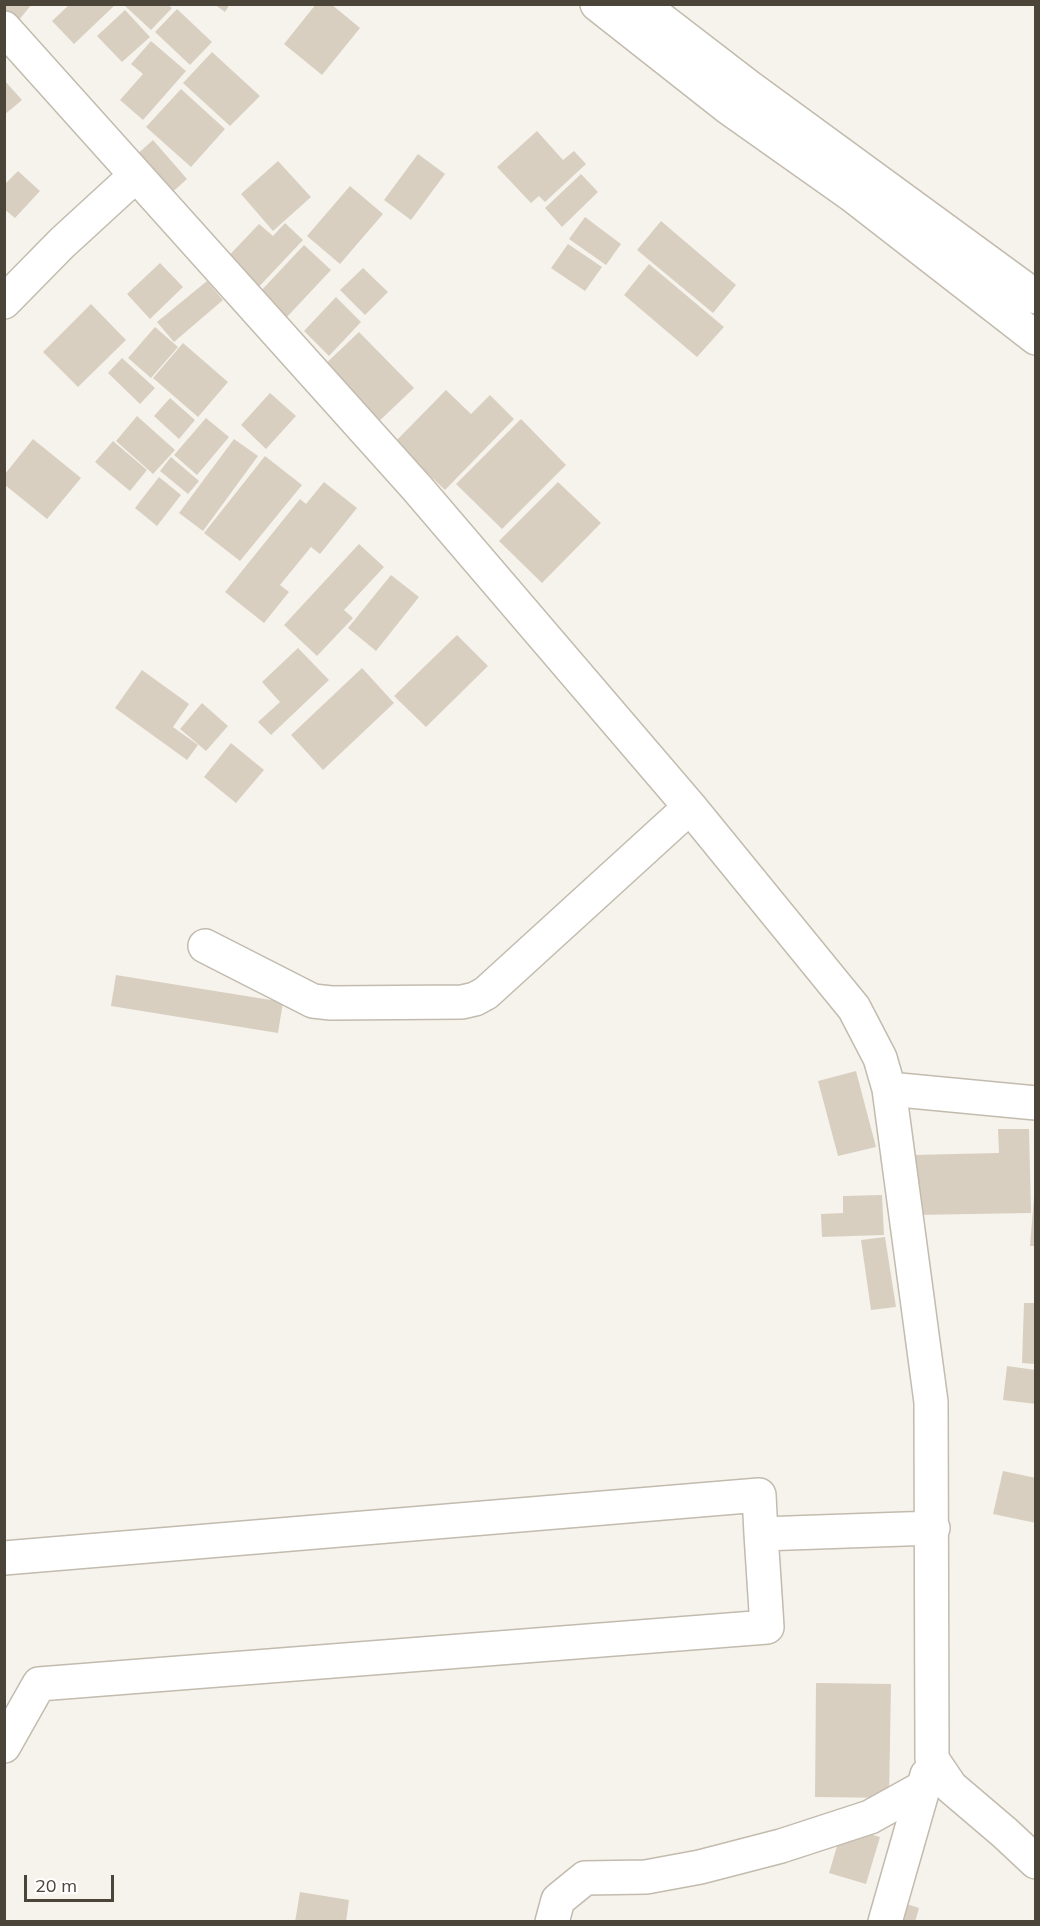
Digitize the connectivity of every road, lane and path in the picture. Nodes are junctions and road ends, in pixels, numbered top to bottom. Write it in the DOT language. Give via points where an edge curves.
graph roads {
  1 [pos="597,4"];
  2 [pos="641,4"];
  3 [pos="4,28"];
  4 [pos="739,98"];
  5 [pos="135,176"];
  6 [pos="1034,291"];
  7 [pos="4,302"];
  8 [pos="1007,316"];
  9 [pos="1035,338"];
  10 [pos="690,807"];
  11 [pos="205,946"];
  12 [pos="889,1089"];
  13 [pos="1035,1103"];
  14 [pos="933,1528"];
  15 [pos="761,1534"];
  16 [pos="4,1558"];
  17 [pos="4,1746"];
  18 [pos="928,1773"];
  19 [pos="1020,1835"];
  20 [pos="1035,1862"];
  21 [pos="552,1922"];
  22 [pos="885,1922"];
  1 -- 4 [label="street"];
  2 -- 4 [label="street"];
  3 -- 5 [label="street"];
  4 -- 6 [label="street"];
  4 -- 8 [label="street" via="852,195"];
  5 -- 7 [label="street"];
  5 -- 10 [label="street" via="417,488"];
  6 -- 8 [label="street"];
  8 -- 9 [label="street"];
  10 -- 11 [label="street" via="475,999 402,1003 313,1001"];
  10 -- 12 [label="street" via="854,1008 880,1058"];
  12 -- 13 [label="street"];
  12 -- 14 [label="street" via="931,1402"];
  14 -- 15 [label="street"];
  14 -- 18 [label="street"];
  15 -- 16 [label="street" via="759,1495"];
  15 -- 17 [label="street" via="767,1627 39,1684"];
  18 -- 19 [label="street"];
  18 -- 21 [label="street" via="870,1817 781,1846 646,1877 585,1878 558,1900"];
  18 -- 22 [label="street"];
  19 -- 20 [label="street"];
}
